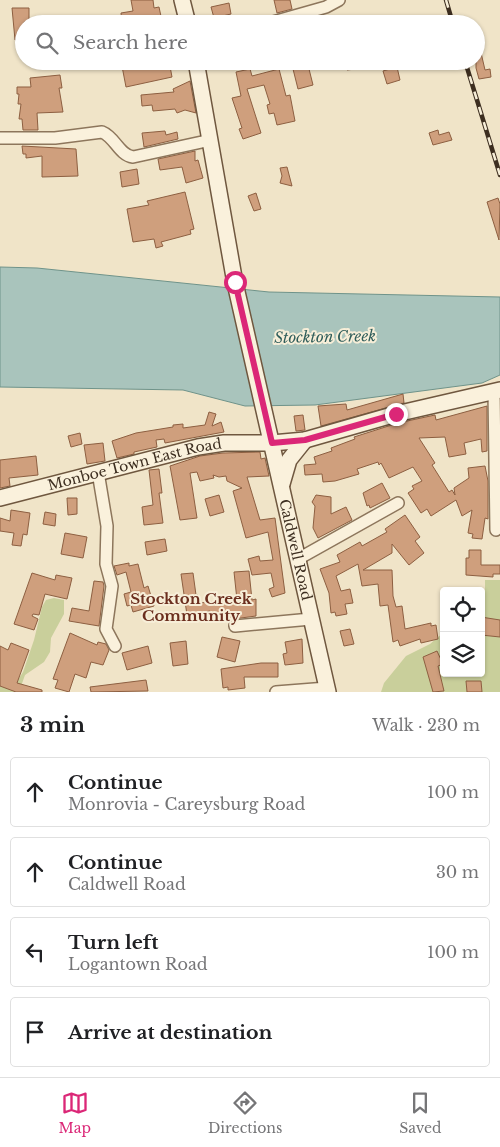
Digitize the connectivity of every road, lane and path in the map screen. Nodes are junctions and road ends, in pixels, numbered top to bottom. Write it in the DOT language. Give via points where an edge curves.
graph roads {
  1 [pos="182,0"];
  2 [pos="339,0"];
  3 [pos="186,15"];
  4 [pos="298,15"];
  5 [pos="198,70"];
  6 [pos="0,138"];
  7 [pos="211,140"];
  8 [pos="497,390"];
  9 [pos="305,440"];
  10 [pos="272,443"];
  11 [pos="98,472"];
  12 [pos="281,489"];
  13 [pos="0,498"];
  14 [pos="398,503"];
  15 [pos="496,530"];
  16 [pos="298,559"];
  17 [pos="311,619"];
  18 [pos="235,626"];
  19 [pos="115,646"];
  20 [pos="327,690"];
  21 [pos="276,692"];
  1 -- 3 [label="main road"];
  2 -- 4 [label="street"];
  5 -- 7 [label="main road, Caldwell Road"];
  6 -- 7 [label="street" via="49,138 102,132 110,136 124,154 133,157"];
  7 -- 10 [label="main road, Caldwell Road" via="235,282"];
  8 -- 9 [label="main road, Monboe Town East Road"];
  8 -- 15 [label="street"];
  9 -- 10 [label="main road, Monboe Town East Road"];
  9 -- 12 [label="main road" via="287,465"];
  10 -- 11 [label="main road, Monboe Town East Road" via="216,444"];
  10 -- 12 [label="main road, Caldwell Road"];
  11 -- 13 [label="main road, Monboe Town East Road"];
  11 -- 19 [label="street" via="108,526 106,564 112,586 106,629"];
  12 -- 16 [label="main road, Caldwell Road"];
  14 -- 16 [label="street"];
  16 -- 17 [label="main road, Caldwell Road"];
  17 -- 18 [label="street"];
  17 -- 20 [label="main road, Caldwell Road"];
  20 -- 21 [label="street"];
}
